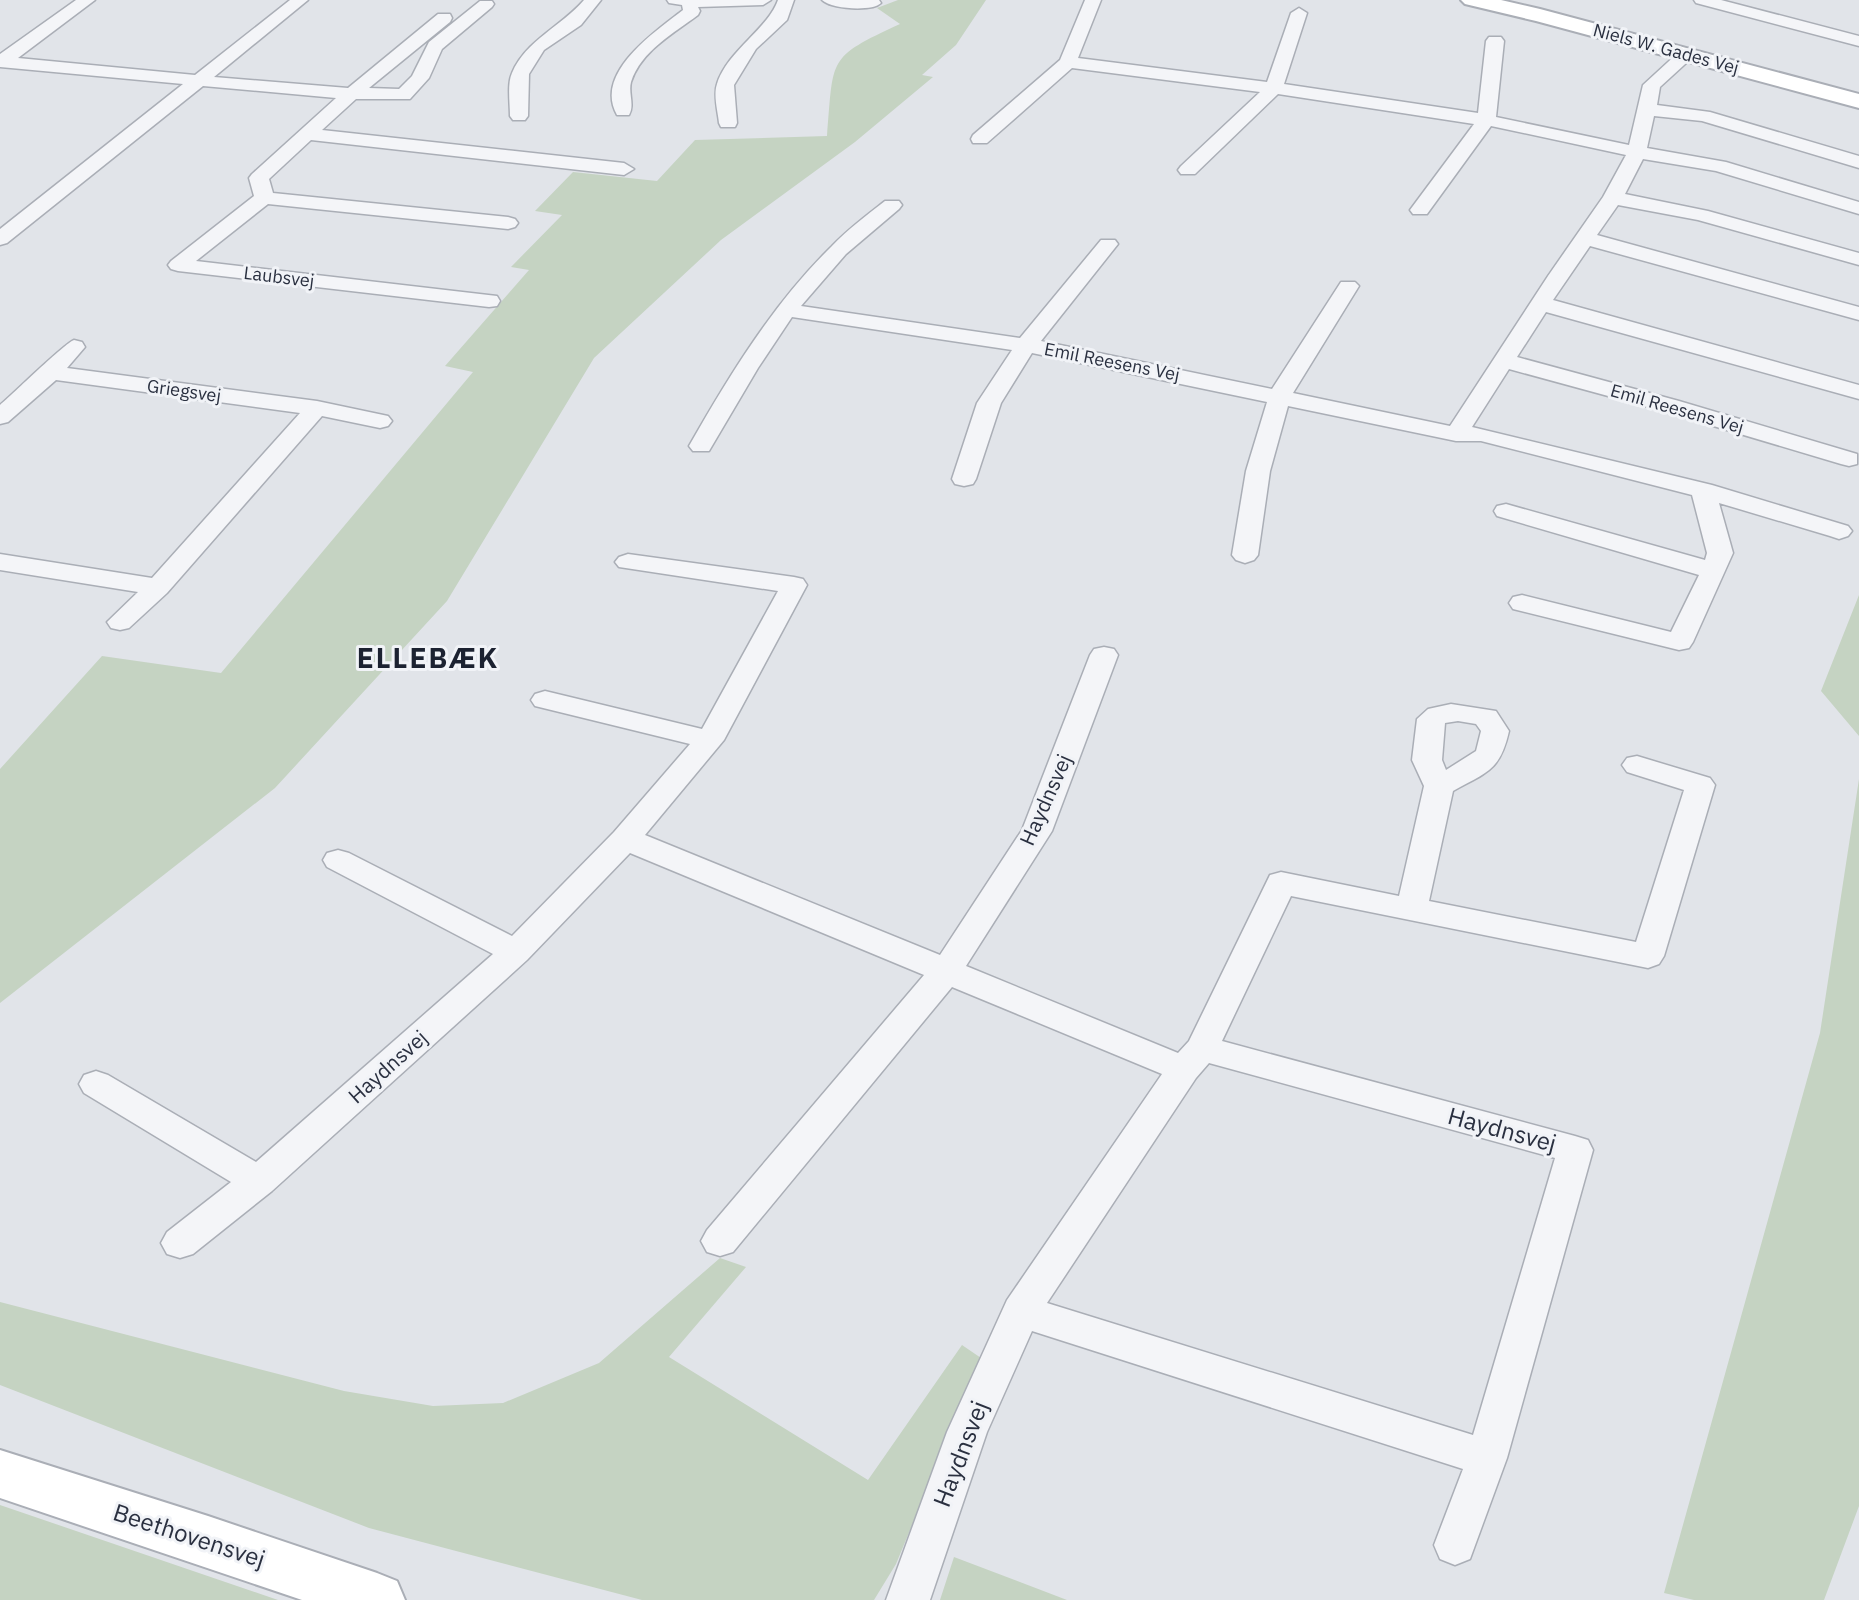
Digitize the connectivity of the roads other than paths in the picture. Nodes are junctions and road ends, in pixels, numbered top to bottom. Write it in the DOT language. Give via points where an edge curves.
graph roads {
  1 [pos="87,0"];
  2 [pos="300,0"];
  3 [pos="466,0"];
  4 [pos="593,0"];
  5 [pos="762,0"];
  6 [pos="786,0"];
  7 [pos="830,0"];
  8 [pos="1093,0"];
  9 [pos="1472,0"];
  10 [pos="1702,0"];
  11 [pos="681,1"];
  12 [pos="873,3"];
  13 [pos="486,4"];
  14 [pos="1299,13"];
  15 [pos="1495,41"];
  16 [pos="1859,41"];
  17 [pos="1686,55"];
  18 [pos="0,61"];
  19 [pos="1068,62"];
  20 [pos="201,80"];
  21 [pos="1273,88"];
  22 [pos="352,93"];
  23 [pos="1859,102"];
  24 [pos="1645,109"];
  25 [pos="623,111"];
  26 [pos="519,116"];
  27 [pos="1486,120"];
  28 [pos="728,123"];
  29 [pos="307,134"];
  30 [pos="980,139"];
  31 [pos="1637,152"];
  32 [pos="1859,162"];
  33 [pos="624,169"];
  34 [pos="1188,170"];
  35 [pos="264,198"];
  36 [pos="1614,198"];
  37 [pos="892,205"];
  38 [pos="1859,208"];
  39 [pos="1420,210"];
  40 [pos="508,223"];
  41 [pos="1585,238"];
  42 [pos="0,239"];
  43 [pos="1108,244"];
  44 [pos="1859,258"];
  45 [pos="1348,286"];
  46 [pos="489,301"];
  47 [pos="1541,304"];
  48 [pos="786,310"];
  49 [pos="1859,314"];
  50 [pos="1026,345"];
  51 [pos="74,346"];
  52 [pos="1504,361"];
  53 [pos="51,373"];
  54 [pos="1859,392"];
  55 [pos="1279,396"];
  56 [pos="317,408"];
  57 [pos="0,417"];
  58 [pos="380,421"];
  59 [pos="1456,434"];
  60 [pos="701,446"];
  61 [pos="1849,459"];
  62 [pos="964,479"];
  63 [pos="1703,490"];
  64 [pos="1506,512"];
  65 [pos="1839,531"];
  66 [pos="1245,555"];
  67 [pos="0,562"];
  68 [pos="628,562"];
  69 [pos="1714,571"];
  70 [pos="158,587"];
  71 [pos="1522,603"];
  72 [pos="120,622"];
  73 [pos="1104,655"];
  74 [pos="545,700"];
  75 [pos="710,740"];
  76 [pos="1637,765"];
  77 [pos="1439,786"];
  78 [pos="625,839"];
  79 [pos="338,860"];
  80 [pos="1412,908"];
  81 [pos="516,952"];
  82 [pos="947,970"];
  83 [pos="1193,1059"];
  84 [pos="96,1084"];
  85 [pos="259,1181"];
  86 [pos="720,1241"];
  87 [pos="180,1243"];
  88 [pos="1021,1311"];
  89 [pos="1487,1458"];
  90 [pos="0,1474"];
  91 [pos="1455,1545"];
  92 [pos="377,1600"];
  93 [pos="908,1600"];
  1 -- 18 [label="street"];
  2 -- 20 [label="street"];
  3 -- 22 [label="street"];
  4 -- 26 [label="street" via="575,22 538,47 520,74"];
  5 -- 11 [label="street"];
  6 -- 28 [label="street" via="781,16 749,46 726,85"];
  7 -- 12 [label="street"];
  8 -- 19 [label="street"];
  9 -- 17 [label="street, Niels W. Gades Vej"];
  10 -- 16 [label="street"];
  11 -- 25 [label="street" via="691,11 642,50 622,83"];
  13 -- 22 [label="street" via="435,46 420,78 404,95"];
  14 -- 21 [label="street"];
  15 -- 27 [label="street"];
  17 -- 23 [label="street, Niels W. Gades Vej"];
  17 -- 24 [label="street" via="1652,85"];
  18 -- 20 [label="street"];
  19 -- 21 [label="street"];
  19 -- 30 [label="street"];
  20 -- 22 [label="street"];
  20 -- 42 [label="street"];
  21 -- 27 [label="street"];
  21 -- 34 [label="street"];
  22 -- 29 [label="street"];
  24 -- 31 [label="street"];
  24 -- 32 [label="street" via="1704,116"];
  27 -- 31 [label="street"];
  27 -- 39 [label="street"];
  29 -- 33 [label="street"];
  29 -- 35 [label="street" via="258,178"];
  31 -- 36 [label="street"];
  31 -- 38 [label="street" via="1719,166"];
  35 -- 40 [label="street"];
  35 -- 46 [label="street, Laubsvej" via="178,265"];
  36 -- 41 [label="street"];
  36 -- 44 [label="street" via="1701,215"];
  37 -- 48 [label="street" via="839,249"];
  41 -- 47 [label="street"];
  41 -- 49 [label="street"];
  43 -- 50 [label="street, Emil Reesens Vej"];
  45 -- 55 [label="street"];
  47 -- 52 [label="street"];
  47 -- 54 [label="street"];
  48 -- 50 [label="street, Emil Reesens Vej"];
  48 -- 60 [label="street" via="741,372"];
  50 -- 55 [label="street, Emil Reesens Vej"];
  50 -- 62 [label="street, Emil Reesens Vej" via="989,403"];
  51 -- 53 [label="street"];
  52 -- 59 [label="street"];
  52 -- 61 [label="street, Emil Reesens Vej"];
  53 -- 56 [label="street, Griegsvej"];
  53 -- 57 [label="street"];
  55 -- 59 [label="street, Emil Reesens Vej"];
  55 -- 66 [label="street" via="1258,471"];
  56 -- 58 [label="street, Griegsvej"];
  56 -- 70 [label="street"];
  59 -- 63 [label="street, Emil Reesens Vej" via="1481,434"];
  63 -- 65 [label="street, Emil Reesens Vej"];
  63 -- 69 [label="street" via="1720,554"];
  64 -- 69 [label="street"];
  67 -- 70 [label="street"];
  68 -- 75 [label="street, Haydnsvej" via="794,585"];
  69 -- 71 [label="street" via="1679,642"];
  70 -- 72 [label="street"];
  73 -- 82 [label="street, Haydnsvej" via="1037,831"];
  74 -- 75 [label="street"];
  75 -- 78 [label="street, Haydnsvej"];
  76 -- 80 [label="street, Haydnsvej" via="1700,785 1648,956"];
  77 -- 80 [label="street"];
  78 -- 81 [label="street, Haydnsvej"];
  78 -- 82 [label="street, Haydnsvej"];
  79 -- 81 [label="street"];
  80 -- 83 [label="street, Haydnsvej" via="1282,883"];
  81 -- 85 [label="street, Haydnsvej"];
  82 -- 83 [label="street, Haydnsvej"];
  82 -- 86 [label="street, Haydnsvej"];
  83 -- 88 [label="street, Haydnsvej"];
  83 -- 89 [label="street, Haydnsvej" via="1575,1150"];
  84 -- 85 [label="street"];
  85 -- 87 [label="street, Haydnsvej"];
  88 -- 89 [label="street"];
  88 -- 93 [label="street, Haydnsvej" via="967,1432"];
  89 -- 91 [label="street, Haydnsvej"];
  90 -- 92 [label="street, Beethovensvej"];
}
